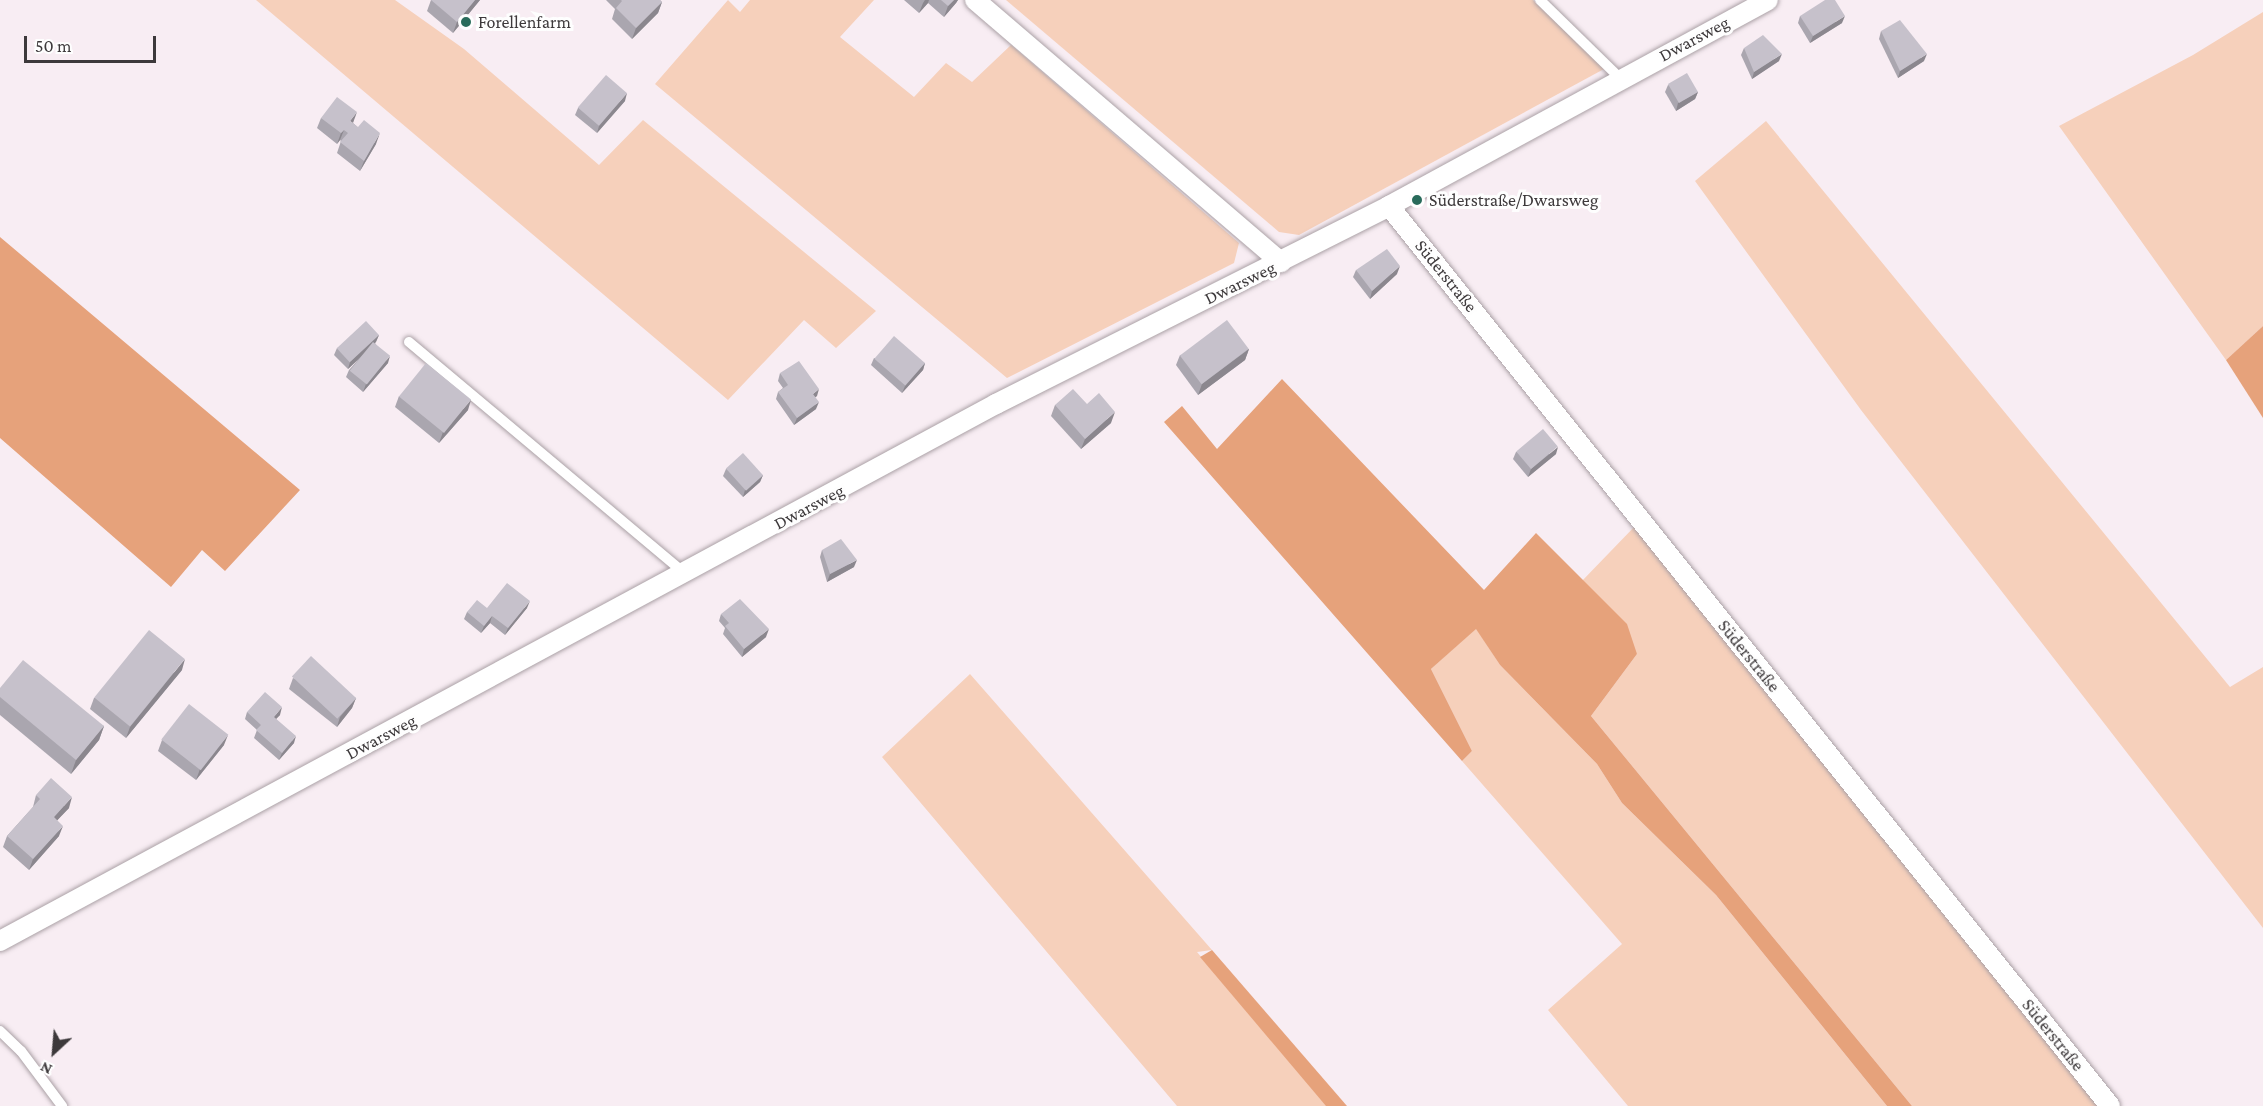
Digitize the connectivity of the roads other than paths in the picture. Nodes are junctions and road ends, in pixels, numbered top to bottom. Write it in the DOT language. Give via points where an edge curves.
graph roads {
  1 [pos="975,0"];
  2 [pos="1540,0"];
  3 [pos="1768,0"];
  4 [pos="1620,78"];
  5 [pos="1389,206"];
  6 [pos="1281,262"];
  7 [pos="409,342"];
  8 [pos="685,574"];
  9 [pos="0,941"];
  10 [pos="0,1031"];
  11 [pos="62,1106"];
  12 [pos="2110,1106"];
  1 -- 6 [label="street"];
  2 -- 4 [label="lane"];
  3 -- 4 [label="street, Dwarsweg"];
  4 -- 5 [label="street, Dwarsweg"];
  5 -- 6 [label="street, Dwarsweg"];
  5 -- 12 [label="street, Süderstraße"];
  6 -- 8 [label="street, Dwarsweg" via="996,404"];
  7 -- 8 [label="lane"];
  8 -- 9 [label="street, Dwarsweg"];
  10 -- 11 [label="lane" via="21,1051"];
}
